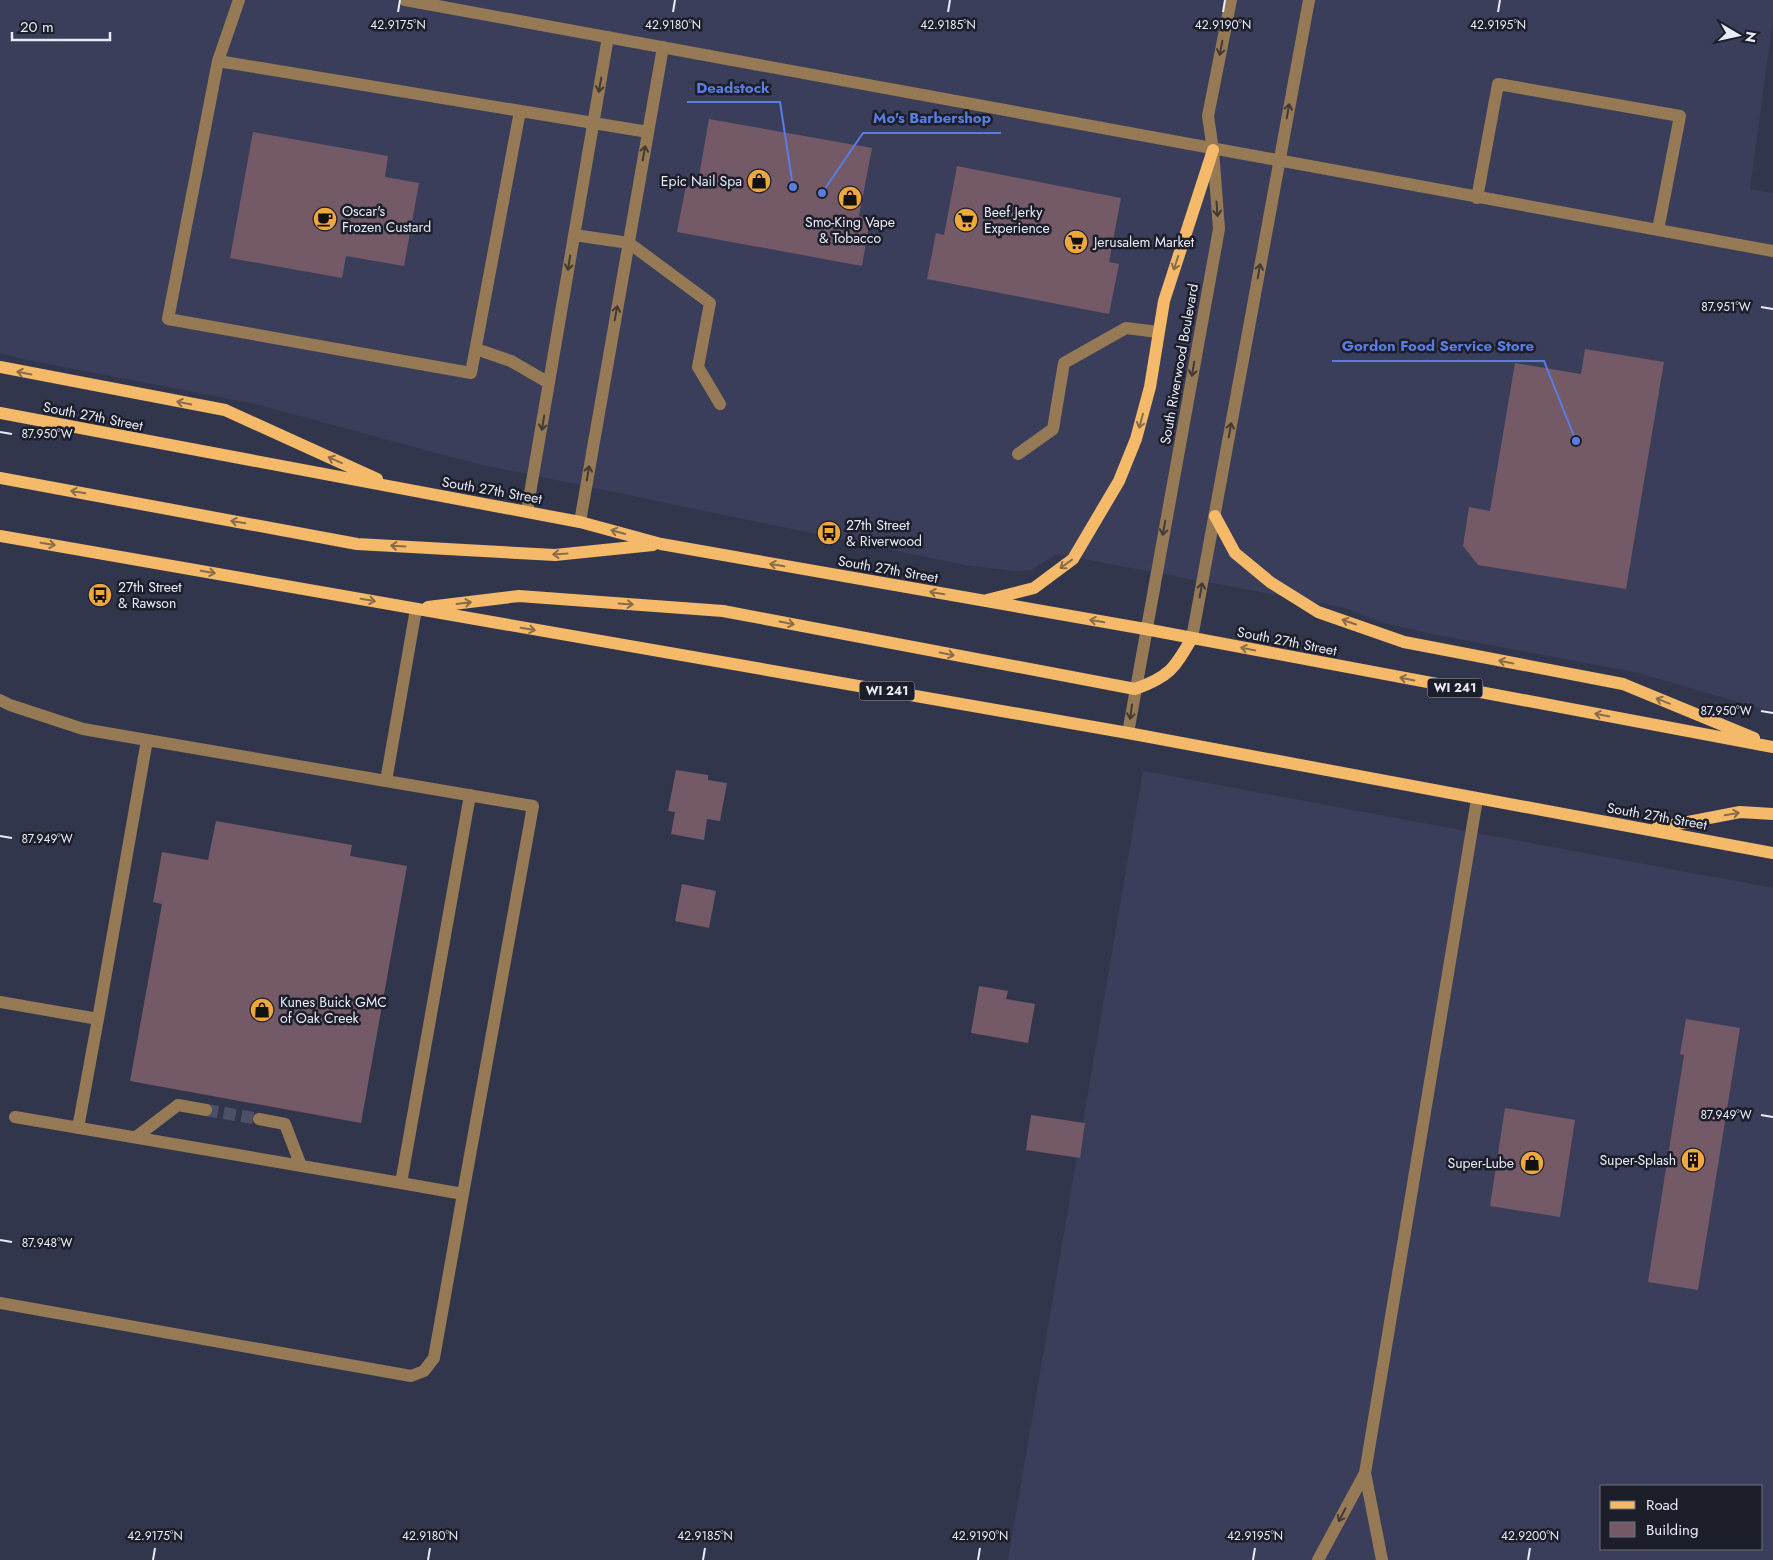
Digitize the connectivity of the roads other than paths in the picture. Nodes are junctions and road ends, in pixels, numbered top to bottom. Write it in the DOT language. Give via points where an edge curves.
graph roads {
  1 [pos="238,0"];
  2 [pos="405,0"];
  3 [pos="1231,0"];
  4 [pos="1309,0"];
  5 [pos="608,37"];
  6 [pos="663,47"];
  7 [pos="218,61"];
  8 [pos="520,110"];
  9 [pos="593,124"];
  10 [pos="648,132"];
  11 [pos="1213,150"];
  12 [pos="1279,162"];
  13 [pos="1477,198"];
  14 [pos="1658,230"];
  15 [pos="574,235"];
  16 [pos="629,243"];
  17 [pos="1773,251"];
  18 [pos="1158,332"];
  19 [pos="476,349"];
  20 [pos="0,367"];
  21 [pos="550,383"];
  22 [pos="720,404"];
  23 [pos="0,413"];
  24 [pos="1018,454"];
  25 [pos="0,478"];
  26 [pos="396,487"];
  27 [pos="527,511"];
  28 [pos="1215,516"];
  29 [pos="580,522"];
  30 [pos="0,536"];
  31 [pos="661,544"];
  32 [pos="982,601"];
  33 [pos="416,609"];
  34 [pos="1145,629"];
  35 [pos="1192,638"];
  36 [pos="1135,689"];
  37 [pos="0,700"];
  38 [pos="1128,733"];
  39 [pos="147,740"];
  40 [pos="1773,746"];
  41 [pos="386,781"];
  42 [pos="470,796"];
  43 [pos="1477,799"];
  44 [pos="1773,814"];
  45 [pos="1649,829"];
  46 [pos="1773,853"];
  47 [pos="0,1002"];
  48 [pos="98,1019"];
  49 [pos="206,1110"];
  50 [pos="15,1117"];
  51 [pos="259,1119"];
  52 [pos="78,1128"];
  53 [pos="136,1138"];
  54 [pos="301,1166"];
  55 [pos="401,1183"];
  56 [pos="463,1194"];
  57 [pos="0,1303"];
  58 [pos="1365,1472"];
  59 [pos="1318,1560"];
  60 [pos="1382,1560"];
  1 -- 7 [label="street"];
  2 -- 5 [label="street"];
  3 -- 11 [label="street, South Riverwood Boulevard, one-way" via="1208,116"];
  12 -- 4 [label="street, one-way"];
  5 -- 6 [label="street"];
  5 -- 9 [label="street, one-way"];
  6 -- 10 [label="street"];
  6 -- 11 [label="street"];
  7 -- 8 [label="street"];
  7 -- 19 [label="street" via="168,319 471,373"];
  8 -- 9 [label="street"];
  8 -- 19 [label="street"];
  9 -- 10 [label="street"];
  9 -- 15 [label="street"];
  16 -- 10 [label="street, one-way"];
  11 -- 12 [label="street"];
  11 -- 18 [label="main road, one-way" via="1164,301"];
  11 -- 34 [label="street, South Riverwood Boulevard, one-way" via="1219,229"];
  12 -- 13 [label="street"];
  28 -- 12 [label="street, one-way"];
  13 -- 14 [label="street"];
  13 -- 14 [label="street" via="1498,84 1680,116"];
  14 -- 17 [label="street"];
  15 -- 16 [label="street"];
  15 -- 21 [label="street, one-way"];
  16 -- 22 [label="street" via="710,303 698,367"];
  29 -- 16 [label="street, one-way"];
  18 -- 24 [label="street" via="1126,328 1064,363 1052,429"];
  18 -- 32 [label="main road, one-way" via="1150,388 1136,439 1119,481 1073,559 1034,588"];
  19 -- 21 [label="street" via="511,361"];
  26 -- 20 [label="main road, one-way" via="224,410"];
  21 -- 27 [label="street, one-way"];
  23 -- 26 [label="main road, South 27th Street / WI 241"];
  31 -- 25 [label="main road, one-way" via="555,555 357,544"];
  26 -- 27 [label="main road, South 27th Street / WI 241"];
  27 -- 29 [label="main road, South 27th Street / WI 241"];
  35 -- 28 [label="street, one-way"];
  40 -- 28 [label="main road, one-way" via="1623,684 1404,642 1318,612 1270,582 1236,552"];
  31 -- 29 [label="main road, South 27th Street / WI 241, one-way"];
  30 -- 33 [label="main road, South 27th Street / WI 241, one-way"];
  32 -- 31 [label="main road, South 27th Street / WI 241, one-way"];
  34 -- 32 [label="main road, South 27th Street / WI 241, one-way"];
  33 -- 36 [label="main road, one-way" via="519,596 723,611"];
  33 -- 38 [label="main road, South 27th Street / WI 241, one-way"];
  33 -- 41 [label="street"];
  34 -- 35 [label="main road, South 27th Street / WI 241"];
  34 -- 36 [label="street, South Riverwood Boulevard"];
  35 -- 36 [label="main road" via="1176,665 1159,680"];
  40 -- 35 [label="main road, South 27th Street / WI 241, one-way"];
  36 -- 38 [label="street, South Riverwood Boulevard, one-way"];
  37 -- 39 [label="street" via="83,729"];
  38 -- 43 [label="main road, South 27th Street / WI 241"];
  39 -- 41 [label="street"];
  39 -- 48 [label="street"];
  41 -- 42 [label="street"];
  42 -- 55 [label="street"];
  42 -- 56 [label="street" via="533,806"];
  43 -- 45 [label="main road, South 27th Street / WI 241"];
  43 -- 58 [label="street"];
  45 -- 44 [label="main road, one-way" via="1740,812"];
  45 -- 46 [label="main road, South 27th Street / WI 241"];
  47 -- 48 [label="street"];
  48 -- 52 [label="street"];
  49 -- 53 [label="street" via="178,1105"];
  50 -- 52 [label="street"];
  51 -- 54 [label="street" via="285,1124"];
  52 -- 53 [label="street"];
  53 -- 54 [label="street"];
  54 -- 55 [label="street"];
  55 -- 56 [label="street"];
  56 -- 57 [label="street" via="434,1358 424,1371 411,1376"];
  58 -- 59 [label="street, one-way"];
  58 -- 60 [label="street"];
}
